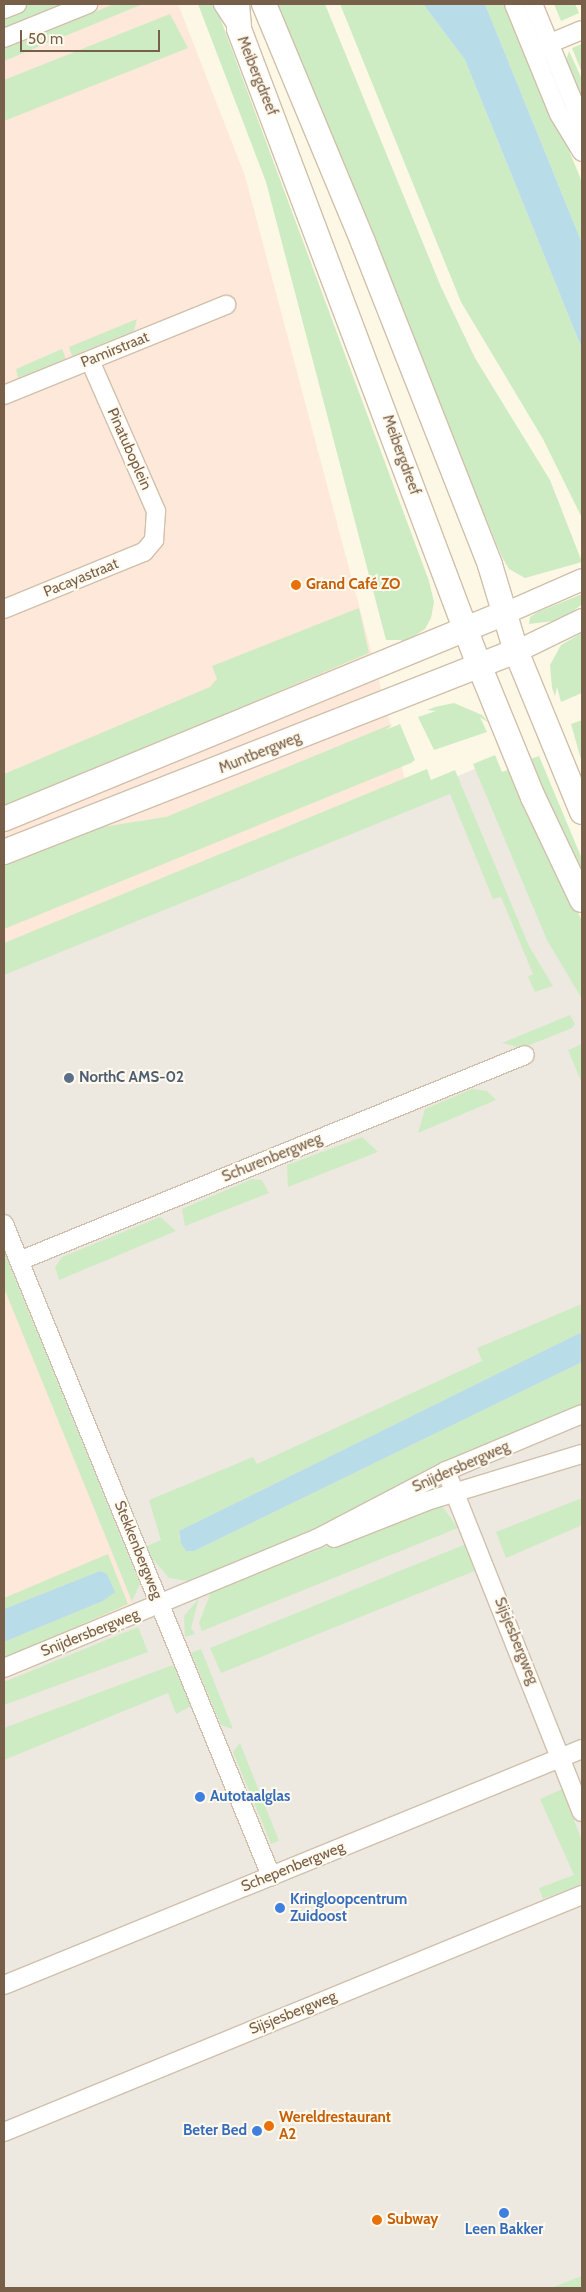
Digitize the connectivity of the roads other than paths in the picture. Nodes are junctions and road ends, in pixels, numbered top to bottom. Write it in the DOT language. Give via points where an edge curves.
graph roads {
  1 [pos="17,4"];
  2 [pos="88,4"];
  3 [pos="224,4"];
  4 [pos="237,4"];
  5 [pos="264,4"];
  6 [pos="514,4"];
  7 [pos="533,4"];
  8 [pos="4,9"];
  9 [pos="239,29"];
  10 [pos="582,30"];
  11 [pos="4,38"];
  12 [pos="550,43"];
  13 [pos="533,50"];
  14 [pos="582,136"];
  15 [pos="582,152"];
  16 [pos="226,305"];
  17 [pos="90,361"];
  18 [pos="4,396"];
  19 [pos="154,540"];
  20 [pos="582,579"];
  21 [pos="4,609"];
  22 [pos="502,614"];
  23 [pos="582,619"];
  24 [pos="466,628"];
  25 [pos="516,651"];
  26 [pos="479,665"];
  27 [pos="582,812"];
  28 [pos="4,819"];
  29 [pos="4,852"];
  30 [pos="582,900"];
  31 [pos="525,1055"];
  32 [pos="4,1224"];
  33 [pos="19,1262"];
  34 [pos="582,1414"];
  35 [pos="582,1454"];
  36 [pos="446,1471"];
  37 [pos="456,1492"];
  38 [pos="316,1539"];
  39 [pos="160,1604"];
  40 [pos="4,1668"];
  41 [pos="582,1749"];
  42 [pos="562,1758"];
  43 [pos="582,1812"];
  44 [pos="272,1876"];
  45 [pos="582,1895"];
  46 [pos="4,1985"];
  47 [pos="4,2132"];
  1 -- 8 [label="street"];
  2 -- 11 [label="street"];
  3 -- 9 [label="street"];
  4 -- 9 [label="main road, Meibergdreef"];
  5 -- 22 [label="main road" via="490,565"];
  6 -- 13 [label="street"];
  7 -- 12 [label="street"];
  9 -- 24 [label="main road, Meibergdreef"];
  10 -- 12 [label="street"];
  12 -- 13 [label="street"];
  12 -- 14 [label="street"];
  13 -- 15 [label="street" via="559,114"];
  16 -- 17 [label="street, Pamirstraat"];
  17 -- 18 [label="street, Pamirstraat"];
  17 -- 19 [label="street, Pinatuboplein" via="156,511"];
  19 -- 21 [label="street, Pacayastraat" via="144,552"];
  20 -- 22 [label="street"];
  22 -- 24 [label="main road"];
  22 -- 25 [label="main road"];
  23 -- 25 [label="street"];
  24 -- 26 [label="main road, Meibergdreef"];
  24 -- 28 [label="main road"];
  25 -- 26 [label="main road, Muntbergweg"];
  25 -- 27 [label="main road"];
  26 -- 29 [label="main road, Muntbergweg"];
  26 -- 30 [label="main road, Meibergdreef" via="533,797"];
  31 -- 33 [label="street, Schurenbergweg"];
  32 -- 33 [label="street, Stekkenbergweg"];
  33 -- 39 [label="street, Stekkenbergweg"];
  34 -- 36 [label="street, Snijdersbergweg"];
  35 -- 37 [label="street, Snijdersbergweg"];
  36 -- 37 [label="street, Sijsjesbergweg"];
  36 -- 38 [label="street, Snijdersbergweg"];
  37 -- 38 [label="street, Snijdersbergweg" via="337,1537"];
  37 -- 42 [label="street, Sijsjesbergweg"];
  38 -- 39 [label="street, Snijdersbergweg"];
  39 -- 40 [label="street, Snijdersbergweg"];
  39 -- 44 [label="street, Stekkenbergweg"];
  41 -- 42 [label="street, Schepenbergweg"];
  42 -- 43 [label="street, Sijsjesbergweg"];
  42 -- 44 [label="street, Schepenbergweg"];
  44 -- 46 [label="street, Schepenbergweg"];
  45 -- 47 [label="street, Sijsjesbergweg"];
}
